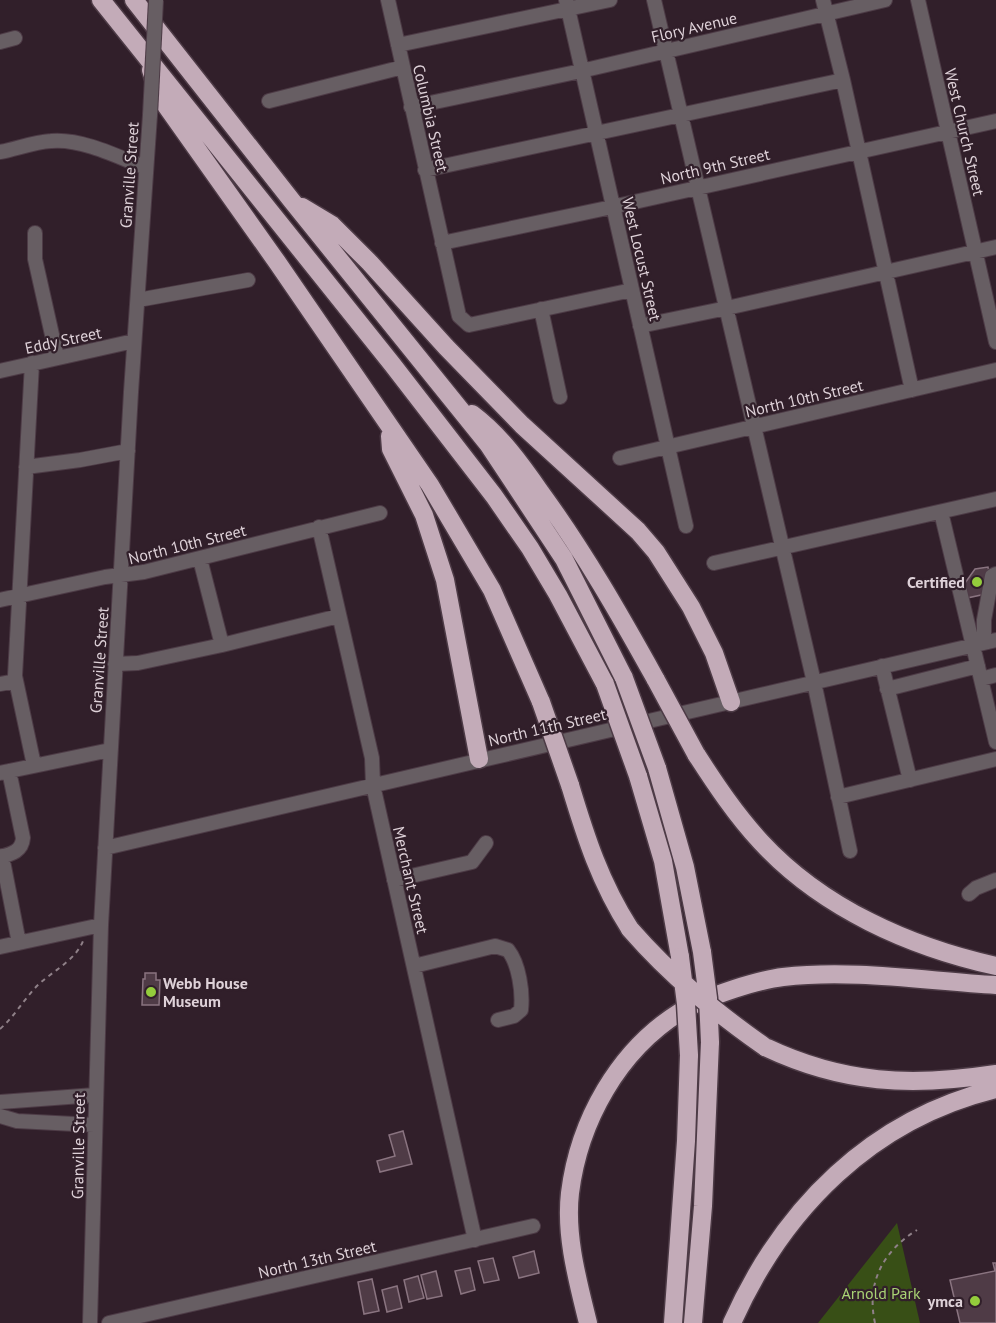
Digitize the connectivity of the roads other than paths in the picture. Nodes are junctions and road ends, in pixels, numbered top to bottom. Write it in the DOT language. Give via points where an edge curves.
graph roads {
  1 [pos="101,0"];
  2 [pos="134,0"];
  3 [pos="156,0"];
  4 [pos="387,0"];
  5 [pos="610,0"];
  6 [pos="654,0"];
  7 [pos="822,0"];
  8 [pos="885,0"];
  9 [pos="918,0"];
  10 [pos="567,4"];
  11 [pos="826,14"];
  12 [pos="15,38"];
  13 [pos="0,42"];
  14 [pos="398,45"];
  15 [pos="666,51"];
  16 [pos="146,56"];
  17 [pos="402,67"];
  18 [pos="581,71"];
  19 [pos="843,80"];
  20 [pos="269,101"];
  21 [pos="411,107"];
  22 [pos="681,115"];
  23 [pos="996,121"];
  24 [pos="948,132"];
  25 [pos="596,134"];
  26 [pos="0,152"];
  27 [pos="858,152"];
  28 [pos="146,168"];
  29 [pos="425,170"];
  30 [pos="698,187"];
  31 [pos="292,201"];
  32 [pos="612,207"];
  33 [pos="35,233"];
  34 [pos="442,243"];
  35 [pos="996,248"];
  36 [pos="975,253"];
  37 [pos="886,272"];
  38 [pos="248,280"];
  39 [pos="632,290"];
  40 [pos="138,300"];
  41 [pos="727,308"];
  42 [pos="541,309"];
  43 [pos="640,326"];
  44 [pos="134,341"];
  45 [pos="996,342"];
  46 [pos="57,357"];
  47 [pos="32,363"];
  48 [pos="996,370"];
  49 [pos="0,371"];
  50 [pos="912,390"];
  51 [pos="448,395"];
  52 [pos="560,397"];
  53 [pos="389,426"];
  54 [pos="754,427"];
  55 [pos="668,446"];
  56 [pos="128,451"];
  57 [pos="620,458"];
  58 [pos="26,467"];
  59 [pos="996,499"];
  60 [pos="941,512"];
  61 [pos="380,513"];
  62 [pos="686,526"];
  63 [pos="319,527"];
  64 [pos="781,548"];
  65 [pos="200,559"];
  66 [pos="714,563"];
  67 [pos="996,574"];
  68 [pos="122,576"];
  69 [pos="19,596"];
  70 [pos="0,600"];
  71 [pos="339,616"];
  72 [pos="987,637"];
  73 [pos="222,645"];
  74 [pos="115,664"];
  75 [pos="882,666"];
  76 [pos="979,672"];
  77 [pos="996,675"];
  78 [pos="16,681"];
  79 [pos="814,682"];
  80 [pos="0,684"];
  81 [pos="887,689"];
  82 [pos="731,702"];
  83 [pos="996,740"];
  84 [pos="110,750"];
  85 [pos="479,759"];
  86 [pos="995,763"];
  87 [pos="34,765"];
  88 [pos="5,772"];
  89 [pos="910,780"];
  90 [pos="373,785"];
  91 [pos="838,797"];
  92 [pos="486,843"];
  93 [pos="105,848"];
  94 [pos="850,851"];
  95 [pos="1,856"];
  96 [pos="394,880"];
  97 [pos="996,880"];
  98 [pos="969,894"];
  99 [pos="101,925"];
  100 [pos="19,943"];
  101 [pos="0,947"];
  102 [pos="414,966"];
  103 [pos="996,966"];
  104 [pos="996,985"];
  105 [pos="498,1020"];
  106 [pos="996,1074"];
  107 [pos="996,1089"];
  108 [pos="95,1095"];
  109 [pos="0,1102"];
  110 [pos="0,1116"];
  111 [pos="94,1125"];
  112 [pos="533,1226"];
  113 [pos="475,1240"];
  114 [pos="90,1323"];
  115 [pos="109,1323"];
  116 [pos="588,1323"];
  117 [pos="673,1323"];
  118 [pos="693,1323"];
  119 [pos="732,1323"];
  1 -- 16 [label="highway"];
  2 -- 31 [label="highway"];
  3 -- 28 [label="street, Granville Street, bridge"];
  4 -- 14 [label="street, Columbia Street"];
  5 -- 10 [label="street"];
  6 -- 15 [label="street"];
  7 -- 11 [label="street"];
  8 -- 11 [label="street, Flory Avenue"];
  9 -- 24 [label="street, West Church Street"];
  10 -- 14 [label="street"];
  10 -- 18 [label="street, West Locust Street"];
  11 -- 15 [label="street, Flory Avenue"];
  11 -- 19 [label="street"];
  12 -- 13 [label="street"];
  14 -- 17 [label="street, Columbia Street"];
  15 -- 18 [label="street, Flory Avenue"];
  15 -- 22 [label="street"];
  16 -- 53 [label="highway" via="160,97"];
  16 -- 117 [label="highway, bridge" via="494,496 558,595 605,684 663,861 686,1004 686,1141"];
  17 -- 20 [label="street"];
  17 -- 21 [label="street, Columbia Street"];
  18 -- 21 [label="street, Flory Avenue"];
  18 -- 25 [label="street, West Locust Street"];
  19 -- 22 [label="street"];
  19 -- 27 [label="street"];
  21 -- 29 [label="street, Columbia Street"];
  22 -- 25 [label="street"];
  22 -- 30 [label="street"];
  23 -- 24 [label="street, North 9th Street"];
  24 -- 27 [label="street, North 9th Street"];
  24 -- 36 [label="street, West Church Street"];
  25 -- 29 [label="street"];
  25 -- 32 [label="street, West Locust Street"];
  26 -- 28 [label="street" via="68,141"];
  27 -- 30 [label="street, North 9th Street"];
  27 -- 37 [label="street"];
  28 -- 40 [label="street, Granville Street"];
  29 -- 34 [label="street, Columbia Street"];
  30 -- 32 [label="street, North 9th Street"];
  30 -- 41 [label="street"];
  31 -- 51 [label="highway"];
  31 -- 82 [label="highway" via="332,225 522,425 638,531 691,607 714,653"];
  32 -- 34 [label="street, North 9th Street"];
  32 -- 39 [label="street, West Locust Street"];
  33 -- 46 [label="street" via="35,260"];
  34 -- 42 [label="street, Columbia Street" via="459,316 469,325"];
  35 -- 36 [label="street"];
  36 -- 37 [label="street"];
  36 -- 45 [label="street, West Church Street"];
  37 -- 41 [label="street"];
  37 -- 50 [label="street"];
  38 -- 40 [label="street"];
  39 -- 42 [label="street"];
  39 -- 43 [label="street, West Locust Street"];
  40 -- 44 [label="street, Granville Street"];
  41 -- 43 [label="street"];
  41 -- 54 [label="street"];
  42 -- 52 [label="street"];
  43 -- 55 [label="street, West Locust Street"];
  44 -- 46 [label="street, Eddy Street"];
  44 -- 56 [label="street, Granville Street"];
  46 -- 47 [label="street, Eddy Street"];
  47 -- 49 [label="street, Eddy Street"];
  47 -- 58 [label="street"];
  48 -- 50 [label="street, North 10th Street"];
  50 -- 54 [label="street, North 10th Street"];
  51 -- 103 [label="highway, bridge" via="490,428 525,469 594,569 696,754 748,828 810,886 845,909 942,952"];
  51 -- 118 [label="highway, bridge" via="488,444 564,559 624,678 657,768 685,867 702,952 710,1042 704,1206"];
  53 -- 85 [label="highway" via="392,449 424,515 445,580"];
  53 -- 106 [label="highway, bridge" via="430,485 492,591 541,702 586,841 611,898 630,929 676,979 765,1047 804,1064 891,1082"];
  54 -- 55 [label="street, North 10th Street"];
  54 -- 64 [label="street"];
  55 -- 57 [label="street, North 10th Street"];
  55 -- 62 [label="street, West Locust Street"];
  56 -- 58 [label="street"];
  56 -- 68 [label="street, Granville Street"];
  58 -- 69 [label="street"];
  59 -- 60 [label="street"];
  60 -- 64 [label="street"];
  60 -- 72 [label="street"];
  61 -- 63 [label="street, North 10th Street"];
  63 -- 65 [label="street, North 10th Street"];
  63 -- 71 [label="street, Merchant Street"];
  64 -- 66 [label="street"];
  64 -- 79 [label="street"];
  65 -- 68 [label="street, North 10th Street"];
  65 -- 73 [label="street"];
  67 -- 72 [label="street" via="992,576 984,620"];
  68 -- 69 [label="street, North 10th Street"];
  68 -- 74 [label="street, Granville Street"];
  69 -- 70 [label="street, North 10th Street"];
  69 -- 78 [label="street"];
  71 -- 73 [label="street"];
  71 -- 90 [label="street, Merchant Street" via="372,758"];
  72 -- 75 [label="street, North 11th Street"];
  72 -- 76 [label="street"];
  73 -- 74 [label="street" via="138,663"];
  74 -- 84 [label="street, Granville Street"];
  75 -- 79 [label="street, North 11th Street"];
  75 -- 81 [label="street"];
  76 -- 77 [label="street"];
  76 -- 81 [label="street"];
  76 -- 83 [label="street"];
  78 -- 80 [label="street"];
  78 -- 87 [label="street"];
  79 -- 82 [label="street, North 11th Street"];
  79 -- 91 [label="street"];
  81 -- 89 [label="street"];
  82 -- 85 [label="street, North 11th Street"];
  84 -- 87 [label="street"];
  84 -- 93 [label="street, Granville Street"];
  85 -- 90 [label="street, North 11th Street"];
  86 -- 89 [label="street"];
  87 -- 88 [label="street"];
  88 -- 95 [label="street" via="23,838 19,849"];
  89 -- 91 [label="street"];
  90 -- 93 [label="street, North 11th Street"];
  90 -- 96 [label="street, Merchant Street"];
  91 -- 94 [label="street"];
  92 -- 96 [label="street" via="472,862"];
  93 -- 99 [label="street, Granville Street"];
  95 -- 100 [label="street"];
  96 -- 102 [label="street, Merchant Street"];
  97 -- 98 [label="street"];
  99 -- 100 [label="street"];
  99 -- 108 [label="street, Granville Street"];
  100 -- 101 [label="street"];
  102 -- 105 [label="street" via="495,946 508,950 515,964 521,1010"];
  102 -- 113 [label="street, Merchant Street"];
  104 -- 116 [label="highway" via="824,974 780,977 714,996 660,1026 614,1077 595,1106 579,1148 570,1193 570,1227"];
  107 -- 119 [label="highway" via="916,1117 876,1141 836,1173 769,1253"];
  108 -- 109 [label="street"];
  108 -- 111 [label="street, Granville Street"];
  110 -- 111 [label="street" via="17,1121"];
  111 -- 114 [label="street, Granville Street"];
  112 -- 113 [label="street, North 13th Street"];
  113 -- 115 [label="street, North 13th Street"];
}
